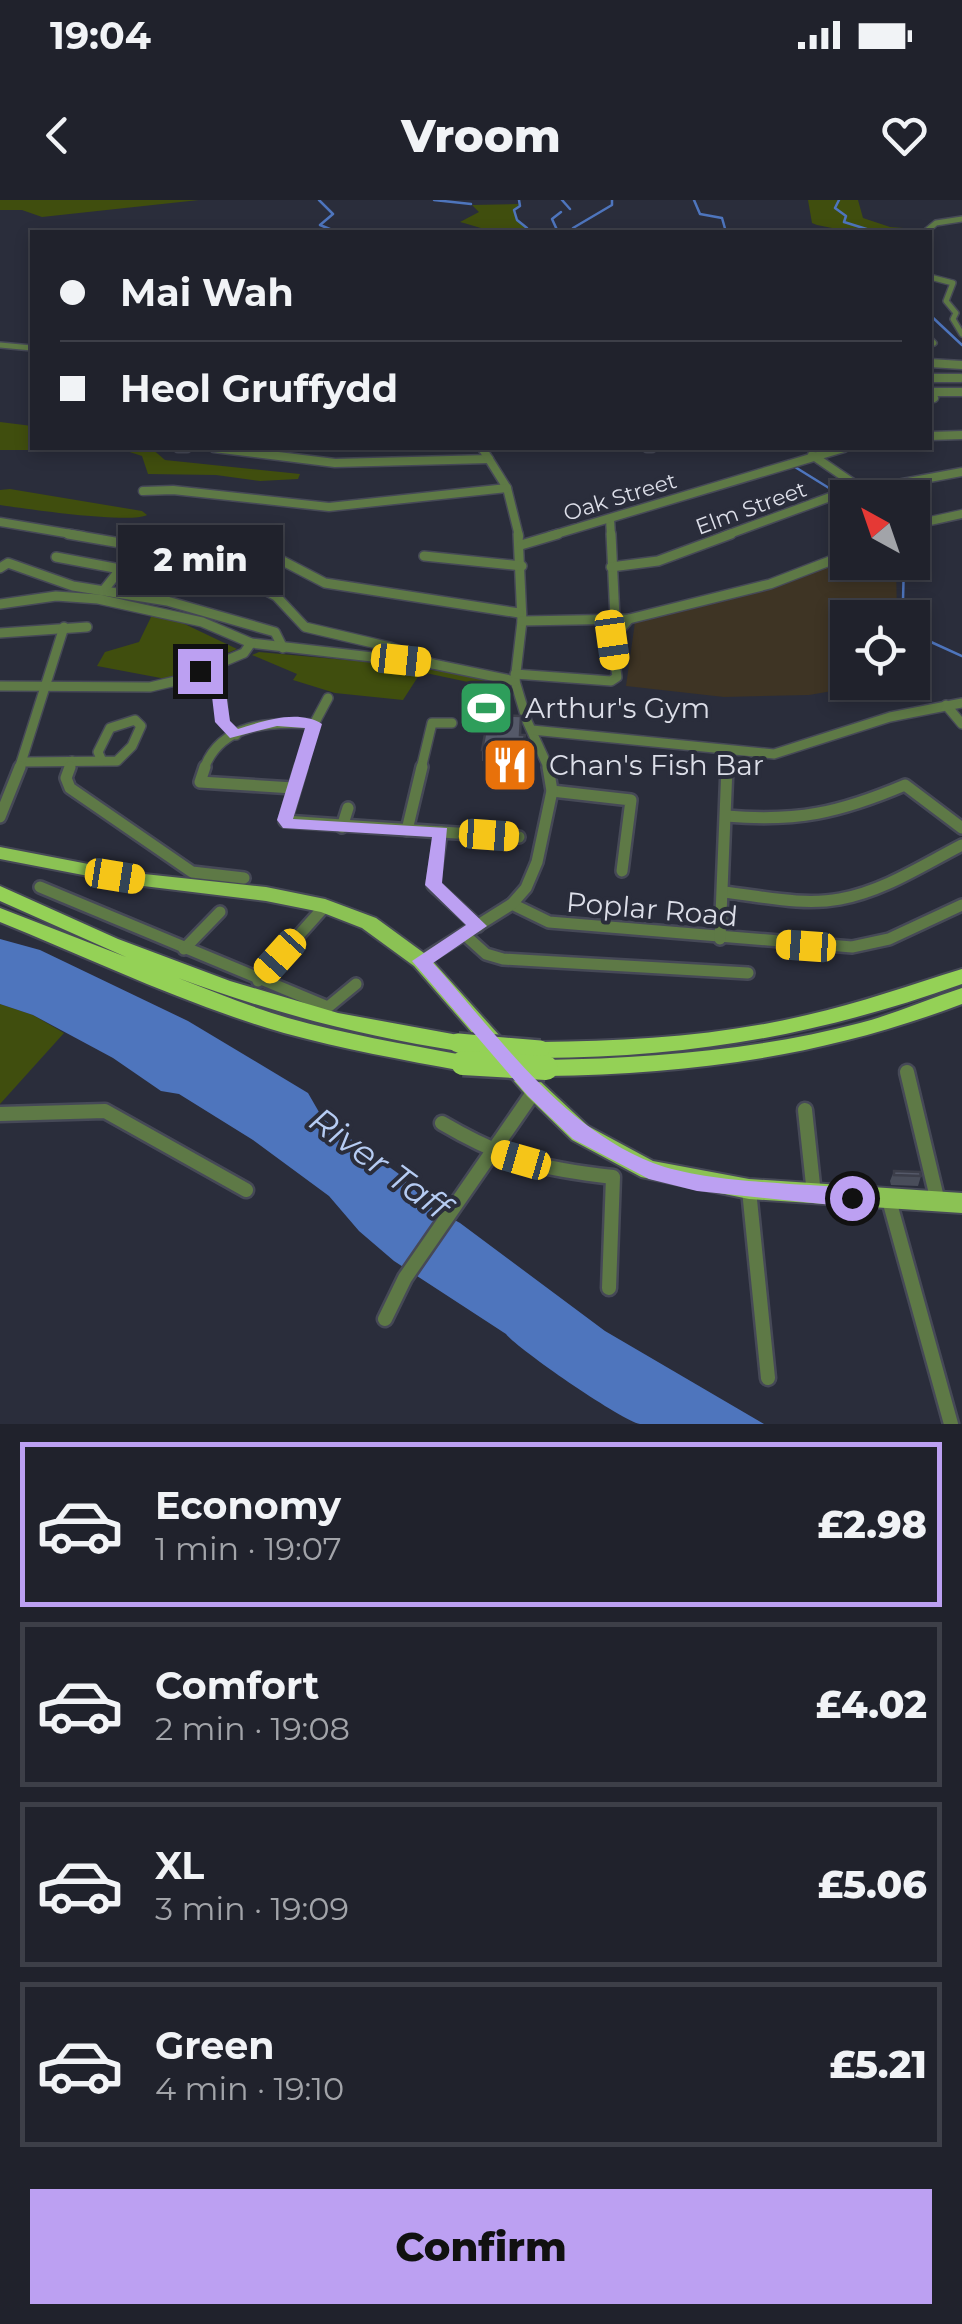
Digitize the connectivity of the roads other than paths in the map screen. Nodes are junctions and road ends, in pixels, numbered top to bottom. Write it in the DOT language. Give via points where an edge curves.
graph roads {
  1 [pos="962,219"];
  2 [pos="927,230"];
  3 [pos="932,278"];
  4 [pos="962,334"];
  5 [pos="0,345"];
  6 [pos="30,348"];
  7 [pos="932,363"];
  8 [pos="962,365"];
  9 [pos="932,378"];
  10 [pos="960,378"];
  11 [pos="932,392"];
  12 [pos="962,392"];
  13 [pos="932,395"];
  14 [pos="934,398"];
  15 [pos="962,434"];
  16 [pos="932,436"];
  17 [pos="229,450"];
  18 [pos="483,450"];
  19 [pos="835,450"];
  20 [pos="812,455"];
  21 [pos="489,460"];
  22 [pos="962,472"];
  23 [pos="849,480"];
  24 [pos="915,480"];
  25 [pos="508,488"];
  26 [pos="143,491"];
  27 [pos="830,497"];
  28 [pos="962,514"];
  29 [pos="610,519"];
  30 [pos="930,521"];
  31 [pos="0,522"];
  32 [pos="154,530"];
  33 [pos="521,545"];
  34 [pos="134,548"];
  35 [pos="424,556"];
  36 [pos="56,557"];
  37 [pos="275,558"];
  38 [pos="830,561"];
  39 [pos="4,565"];
  40 [pos="522,566"];
  41 [pos="611,567"];
  42 [pos="120,569"];
  43 [pos="103,591"];
  44 [pos="0,604"];
  45 [pos="520,617"];
  46 [pos="615,618"];
  47 [pos="629,619"];
  48 [pos="86,627"];
  49 [pos="64,628"];
  50 [pos="0,632"];
  51 [pos="251,644"];
  52 [pos="283,648"];
  53 [pos="433,664"];
  54 [pos="200,671"];
  55 [pos="515,678"];
  56 [pos="47,684"];
  57 [pos="0,686"];
  58 [pos="328,698"];
  59 [pos="962,703"];
  60 [pos="946,705"];
  61 [pos="452,723"];
  62 [pos="314,724"];
  63 [pos="962,724"];
  64 [pos="532,730"];
  65 [pos="236,735"];
  66 [pos="728,751"];
  67 [pos="72,761"];
  68 [pos="102,761"];
  69 [pos="22,762"];
  70 [pos="0,782"];
  71 [pos="14,782"];
  72 [pos="293,788"];
  73 [pos="552,791"];
  74 [pos="348,808"];
  75 [pos="726,816"];
  76 [pos="0,817"];
  77 [pos="342,827"];
  78 [pos="962,828"];
  79 [pos="407,830"];
  80 [pos="441,832"];
  81 [pos="519,837"];
  82 [pos="962,845"];
  83 [pos="0,852"];
  84 [pos="622,871"];
  85 [pos="244,878"];
  86 [pos="40,887"];
  87 [pos="723,892"];
  88 [pos="0,893"];
  89 [pos="512,904"];
  90 [pos="962,905"];
  91 [pos="325,906"];
  92 [pos="220,912"];
  93 [pos="0,915"];
  94 [pos="478,926"];
  95 [pos="464,935"];
  96 [pos="720,938"];
  97 [pos="184,949"];
  98 [pos="421,961"];
  99 [pos="748,974"];
  100 [pos="962,976"];
  101 [pos="258,980"];
  102 [pos="356,984"];
  103 [pos="962,996"];
  104 [pos="460,1053"];
  105 [pos="543,1059"];
  106 [pos="908,1072"];
  107 [pos="535,1090"];
  108 [pos="805,1110"];
  109 [pos="0,1114"];
  110 [pos="442,1123"];
  111 [pos="490,1151"];
  112 [pos="749,1189"];
  113 [pos="246,1190"];
  114 [pos="814,1195"];
  115 [pos="889,1200"];
  116 [pos="938,1202"];
  117 [pos="962,1202"];
  118 [pos="609,1288"];
  119 [pos="386,1319"];
  120 [pos="768,1378"];
  121 [pos="951,1424"];
  1 -- 2 [label="street"];
  3 -- 4 [label="street" via="954,283 946,301"];
  5 -- 6 [label="street"];
  7 -- 8 [label="street"];
  9 -- 10 [label="street"];
  11 -- 12 [label="street"];
  13 -- 14 [label="street"];
  15 -- 16 [label="street"];
  17 -- 21 [label="street" via="335,464"];
  18 -- 21 [label="street"];
  19 -- 20 [label="street, Oak Street"];
  20 -- 23 [label="street"];
  20 -- 29 [label="street, Oak Street"];
  21 -- 25 [label="street"];
  22 -- 24 [label="street, Elm Street"];
  25 -- 26 [label="street" via="328,507"];
  25 -- 33 [label="street"];
  27 -- 41 [label="street, Elm Street" via="658,561"];
  28 -- 30 [label="street"];
  29 -- 33 [label="street, Oak Street"];
  29 -- 41 [label="street"];
  31 -- 34 [label="street"];
  32 -- 34 [label="street"];
  33 -- 40 [label="street"];
  34 -- 42 [label="street"];
  34 -- 53 [label="street" via="240,576 276,596 305,627"];
  35 -- 40 [label="street"];
  36 -- 42 [label="street"];
  37 -- 45 [label="street" via="325,583"];
  38 -- 47 [label="street" via="770,584"];
  39 -- 43 [label="street"];
  40 -- 45 [label="street"];
  41 -- 46 [label="street"];
  42 -- 43 [label="street"];
  43 -- 52 [label="street" via="167,601 274,632"];
  44 -- 51 [label="street" via="56,596 98,599 202,622"];
  45 -- 46 [label="street"];
  45 -- 55 [label="street"];
  46 -- 47 [label="street"];
  47 -- 55 [label="street" via="612,640 618,678 611,682"];
  48 -- 49 [label="street"];
  49 -- 50 [label="street"];
  49 -- 56 [label="street"];
  51 -- 52 [label="street"];
  51 -- 54 [label="street"];
  52 -- 53 [label="street"];
  53 -- 55 [label="street"];
  54 -- 56 [label="street" via="150,687"];
  54 -- 65 [label="street" via="218,686 223,722"];
  55 -- 64 [label="street"];
  56 -- 57 [label="street"];
  56 -- 69 [label="street"];
  58 -- 62 [label="street"];
  59 -- 60 [label="street"];
  60 -- 63 [label="street"];
  60 -- 66 [label="street" via="864,724 788,752"];
  61 -- 79 [label="street" via="432,723"];
  62 -- 65 [label="street" via="276,722"];
  62 -- 72 [label="street"];
  64 -- 66 [label="street"];
  64 -- 73 [label="street"];
  65 -- 72 [label="street" via="214,747 200,782"];
  66 -- 75 [label="street"];
  67 -- 68 [label="street"];
  67 -- 69 [label="street"];
  67 -- 85 [label="street" via="70,788 192,872"];
  68 -- 68 [label="street" via="98,752 110,725 135,720 141,726 129,754"];
  69 -- 71 [label="street"];
  70 -- 71 [label="street"];
  71 -- 76 [label="street"];
  72 -- 77 [label="street" via="289,824"];
  73 -- 84 [label="street" via="631,800"];
  73 -- 89 [label="street" via="536,862"];
  74 -- 77 [label="street"];
  75 -- 78 [label="street" via="810,820 905,785"];
  75 -- 87 [label="street"];
  77 -- 79 [label="street"];
  79 -- 80 [label="street"];
  80 -- 81 [label="street"];
  80 -- 94 [label="street" via="434,885"];
  82 -- 87 [label="street" via="844,898"];
  83 -- 91 [label="main road"];
  86 -- 97 [label="street"];
  87 -- 96 [label="street"];
  88 -- 104 [label="highway" via="213,985"];
  89 -- 94 [label="street"];
  89 -- 96 [label="street, Poplar Road" via="549,922"];
  90 -- 96 [label="street, Poplar Road" via="889,939 852,947"];
  91 -- 98 [label="main road" via="369,923"];
  91 -- 101 [label="street"];
  92 -- 97 [label="street"];
  93 -- 104 [label="highway" via="285,1025 386,1050"];
  94 -- 95 [label="street"];
  95 -- 98 [label="street"];
  95 -- 99 [label="street" via="503,959"];
  97 -- 101 [label="street"];
  98 -- 107 [label="main road"];
  100 -- 105 [label="highway" via="843,1018 748,1038"];
  101 -- 102 [label="street" via="328,1007"];
  103 -- 105 [label="highway" via="865,1031 755,1055 678,1064"];
  104 -- 105 [label="highway, bridge"];
  106 -- 116 [label="street"];
  107 -- 111 [label="street"];
  107 -- 112 [label="main road" via="580,1132 632,1163"];
  108 -- 114 [label="street"];
  109 -- 113 [label="street" via="105,1111"];
  110 -- 111 [label="street"];
  111 -- 118 [label="street" via="553,1170 613,1177"];
  111 -- 119 [label="street" via="405,1278"];
  112 -- 114 [label="main road"];
  112 -- 120 [label="street"];
  114 -- 115 [label="main road"];
  115 -- 116 [label="main road"];
  115 -- 121 [label="street"];
  116 -- 117 [label="main road"];
}
